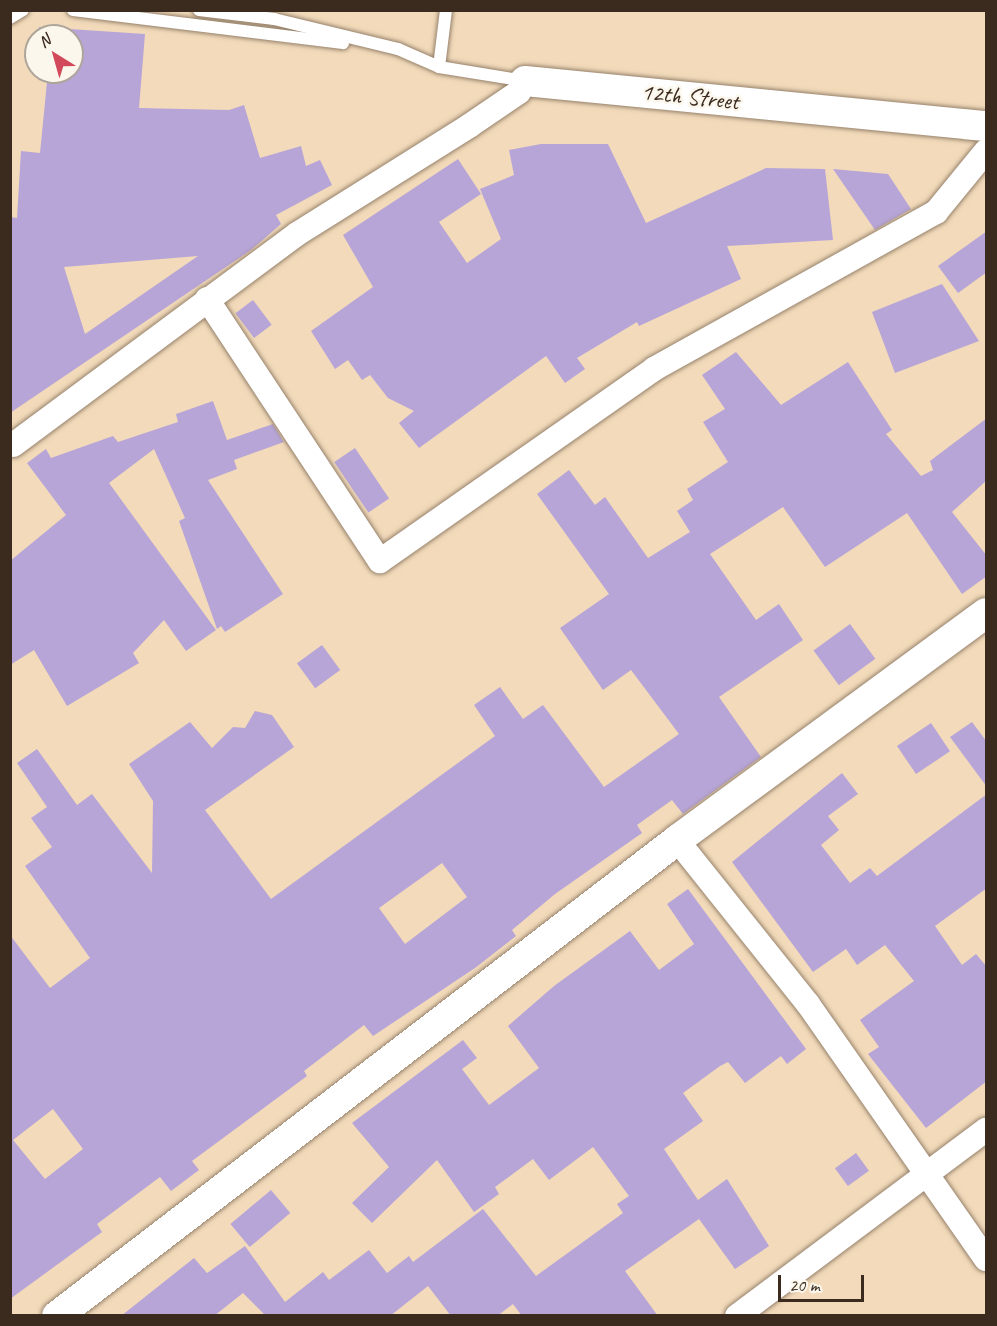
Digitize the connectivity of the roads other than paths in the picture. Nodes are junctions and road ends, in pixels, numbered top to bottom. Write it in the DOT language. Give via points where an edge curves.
graph roads {
  1 [pos="23,10"];
  2 [pos="73,10"];
  3 [pos="200,10"];
  4 [pos="446,10"];
  5 [pos="10,18"];
  6 [pos="398,49"];
  7 [pos="439,67"];
  8 [pos="525,81"];
  9 [pos="987,126"];
  10 [pos="987,151"];
  11 [pos="207,299"];
  12 [pos="13,445"];
  13 [pos="987,613"];
  14 [pos="677,840"];
  15 [pos="987,1130"];
  16 [pos="924,1176"];
  17 [pos="987,1259"];
  18 [pos="68,1312"];
  19 [pos="737,1316"];
  1 -- 5 [label="lane"];
  2 -- 6 [label="lane"];
  3 -- 6 [label="lane" via="274,20"];
  4 -- 7 [label="lane"];
  6 -- 7 [label="lane, 12th Street"];
  7 -- 8 [label="lane, 12th Street"];
  8 -- 9 [label="street, 12th Street"];
  8 -- 11 [label="street" via="519,92 297,234"];
  10 -- 11 [label="street" via="936,213 654,369 380,561"];
  11 -- 12 [label="street"];
  13 -- 14 [label="street"];
  14 -- 16 [label="street" via="808,1004"];
  14 -- 18 [label="street"];
  15 -- 16 [label="street"];
  16 -- 17 [label="street"];
  16 -- 19 [label="street"];
}
